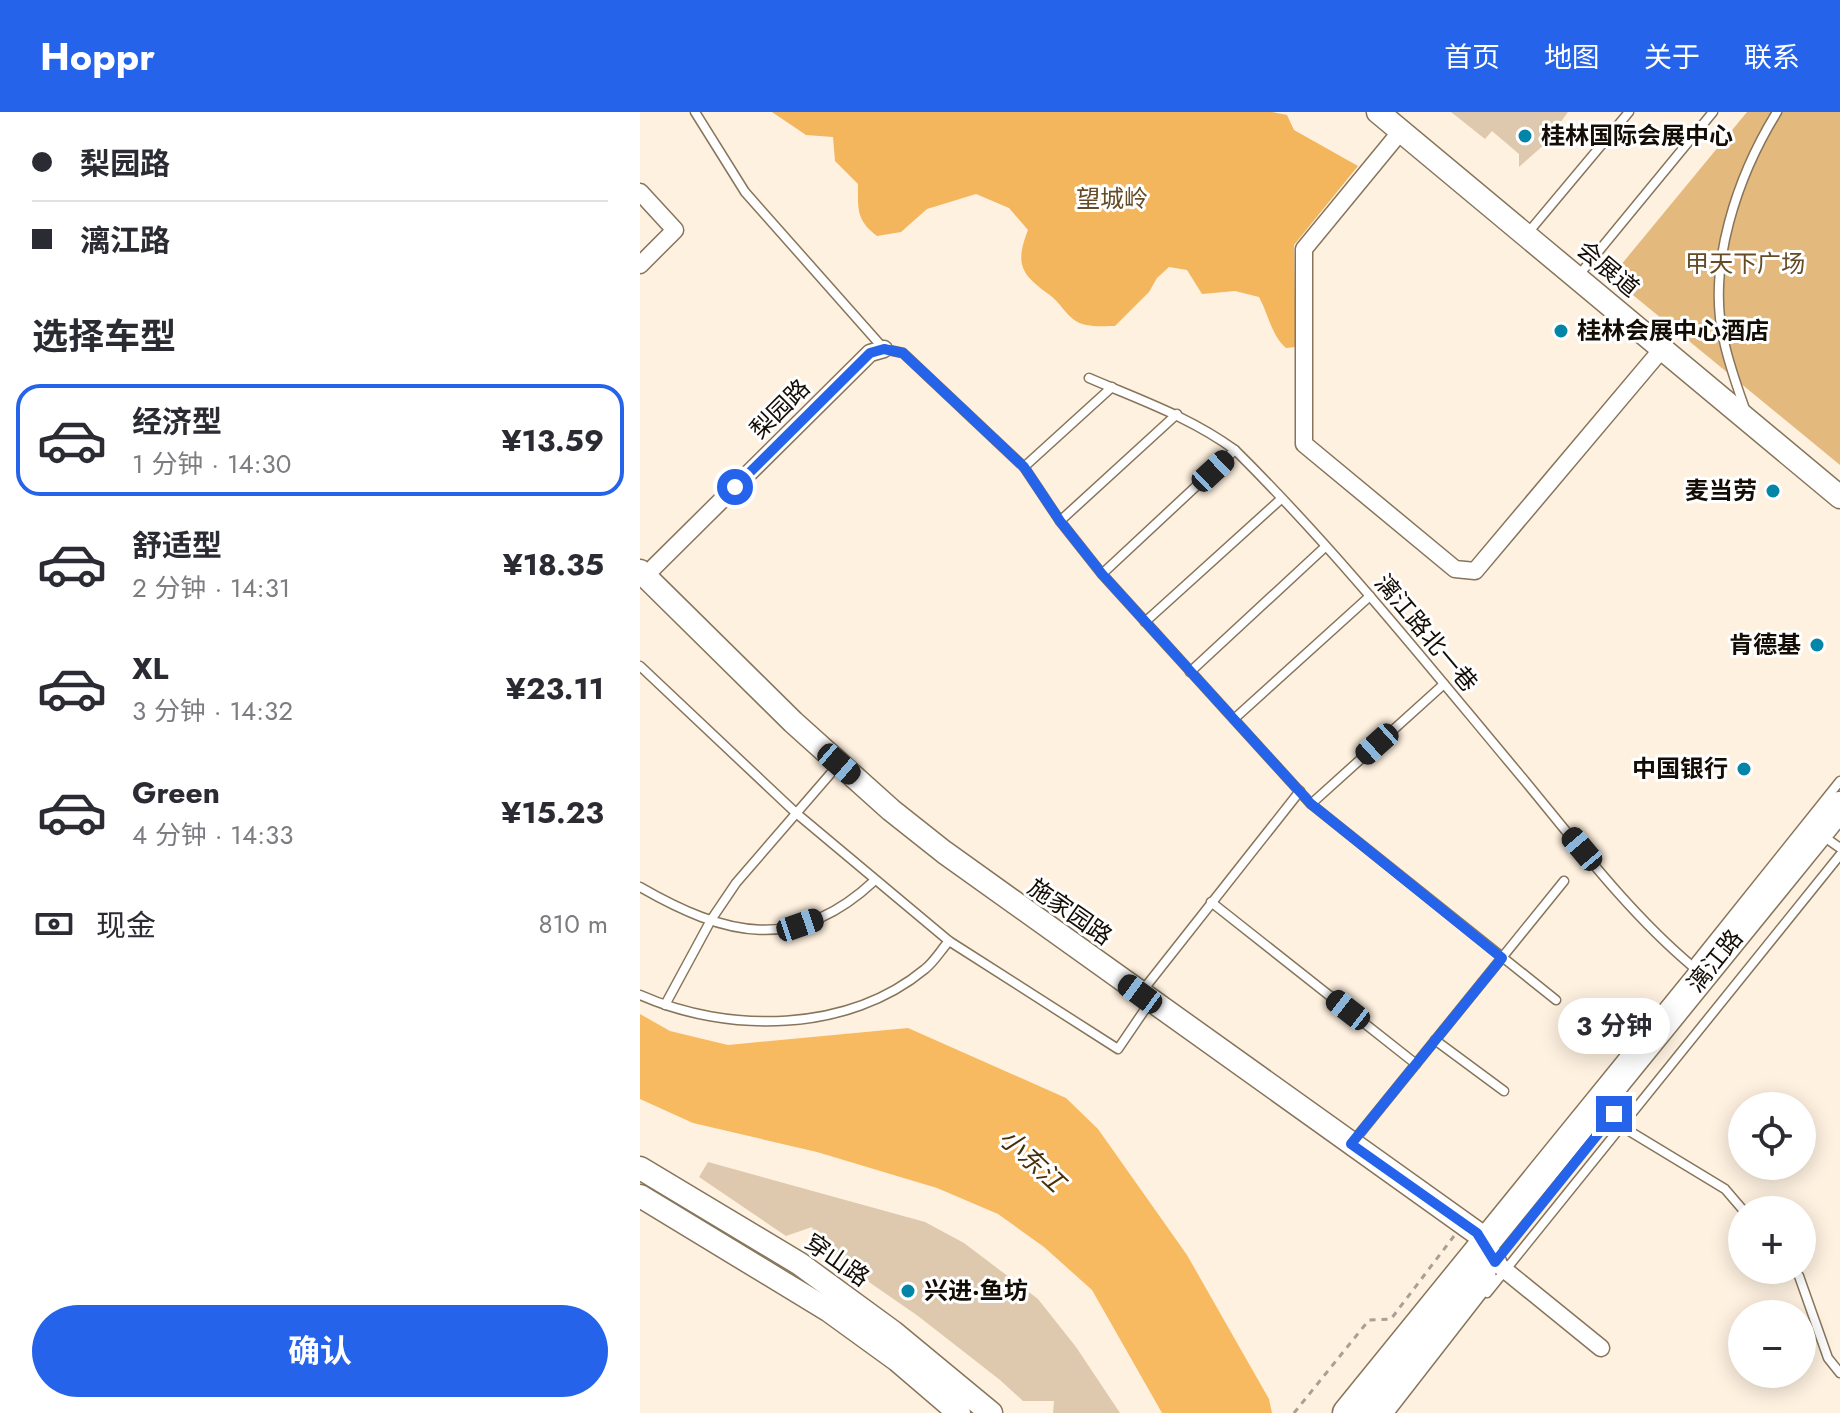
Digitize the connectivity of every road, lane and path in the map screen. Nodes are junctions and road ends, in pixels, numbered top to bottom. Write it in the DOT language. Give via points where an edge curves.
graph roads {
  1 [pos="695,112"];
  2 [pos="1378,112"];
  3 [pos="1629,112"];
  4 [pos="1713,112"];
  5 [pos="1777,112"];
  6 [pos="1401,131"];
  7 [pos="640,192"];
  8 [pos="1526,234"];
  9 [pos="640,265"];
  10 [pos="1578,277"];
  11 [pos="884,349"];
  12 [pos="1662,349"];
  13 [pos="1089,378"];
  14 [pos="1112,387"];
  15 [pos="1177,414"];
  16 [pos="1749,421"];
  17 [pos="1235,450"];
  18 [pos="1024,467"];
  19 [pos="1838,491"];
  20 [pos="1281,499"];
  21 [pos="1060,521"];
  22 [pos="1325,547"];
  23 [pos="642,573"];
  24 [pos="1102,574"];
  25 [pos="1370,596"];
  26 [pos="1145,622"];
  27 [pos="640,666"];
  28 [pos="1190,672"];
  29 [pos="1444,684"];
  30 [pos="1234,719"];
  31 [pos="839,764"];
  32 [pos="1840,781"];
  33 [pos="1300,791"];
  34 [pos="1311,804"];
  35 [pos="1840,806"];
  36 [pos="796,813"];
  37 [pos="1829,839"];
  38 [pos="874,881"];
  39 [pos="1564,881"];
  40 [pos="640,887"];
  41 [pos="1211,902"];
  42 [pos="711,920"];
  43 [pos="949,941"];
  44 [pos="1502,958"];
  45 [pos="1692,966"];
  46 [pos="1682,978"];
  47 [pos="640,995"];
  48 [pos="1145,998"];
  49 [pos="1556,1000"];
  50 [pos="665,1005"];
  51 [pos="1435,1040"];
  52 [pos="1416,1064"];
  53 [pos="1504,1091"];
  54 [pos="1621,1126"];
  55 [pos="1351,1144"];
  56 [pos="640,1168"];
  57 [pos="640,1196"];
  58 [pos="1731,1196"];
  59 [pos="1482,1243"];
  60 [pos="1802,1284"];
  61 [pos="1431,1290"];
  62 [pos="1476,1306"];
  63 [pos="1435,1330"];
  64 [pos="1601,1348"];
  65 [pos="1840,1373"];
  66 [pos="976,1411"];
  67 [pos="1294,1413"];
  68 [pos="1348,1413"];
  69 [pos="1377,1413"];
  1 -- 11 [label="lane" via="745,192"];
  2 -- 6 [label="street, 会展道"];
  3 -- 8 [label="lane"];
  4 -- 10 [label="lane"];
  5 -- 16 [label="lane" via="1756,146 1735,200 1722,260 1723,339"];
  6 -- 8 [label="street, 会展道"];
  6 -- 12 [label="street" via="1304,249 1304,444 1455,569 1475,571"];
  7 -- 9 [label="street" via="675,230"];
  8 -- 10 [label="street, 会展道"];
  10 -- 12 [label="street, 会展道"];
  11 -- 18 [label="lane" via="903,353"];
  11 -- 23 [label="street, 梨园路" via="870,353"];
  12 -- 16 [label="street, 会展道"];
  13 -- 14 [label="lane, 漓江路北一巷"];
  14 -- 15 [label="lane, 漓江路北一巷"];
  14 -- 18 [label="lane"];
  15 -- 17 [label="lane, 漓江路北一巷"];
  15 -- 21 [label="lane"];
  16 -- 19 [label="street, 会展道"];
  17 -- 20 [label="lane, 漓江路北一巷"];
  17 -- 24 [label="lane"];
  18 -- 21 [label="lane"];
  20 -- 22 [label="lane, 漓江路北一巷"];
  20 -- 26 [label="lane"];
  21 -- 24 [label="lane"];
  22 -- 25 [label="lane, 漓江路北一巷"];
  22 -- 28 [label="lane"];
  23 -- 31 [label="street, 施家园路"];
  24 -- 26 [label="lane"];
  25 -- 29 [label="lane, 漓江路北一巷"];
  25 -- 30 [label="lane"];
  26 -- 28 [label="lane"];
  27 -- 36 [label="lane"];
  28 -- 30 [label="lane"];
  29 -- 34 [label="lane"];
  29 -- 45 [label="lane, 漓江路北一巷" via="1664,943"];
  30 -- 33 [label="lane"];
  31 -- 36 [label="lane"];
  31 -- 48 [label="street, 施家园路" via="985,883"];
  32 -- 37 [label="lane"];
  33 -- 34 [label="lane"];
  33 -- 41 [label="lane"];
  34 -- 44 [label="lane"];
  35 -- 37 [label="highway, 漓江路"];
  36 -- 38 [label="lane"];
  36 -- 42 [label="lane"];
  37 -- 45 [label="lane"];
  37 -- 54 [label="lane"];
  37 -- 59 [label="highway, 漓江路"];
  38 -- 42 [label="lane" via="828,915 800,925 743,930"];
  38 -- 43 [label="lane"];
  39 -- 44 [label="lane"];
  40 -- 42 [label="lane"];
  41 -- 48 [label="lane"];
  41 -- 52 [label="lane"];
  42 -- 50 [label="lane"];
  43 -- 48 [label="lane" via="1118,1049"];
  43 -- 50 [label="lane" via="927,968 900,987 840,1012 749,1021"];
  44 -- 49 [label="lane"];
  44 -- 51 [label="lane"];
  45 -- 46 [label="lane"];
  47 -- 50 [label="lane"];
  48 -- 55 [label="street, 施家园路"];
  51 -- 52 [label="lane"];
  51 -- 53 [label="lane"];
  52 -- 55 [label="lane"];
  54 -- 58 [label="lane"];
  54 -- 59 [label="lane"];
  55 -- 59 [label="street, 施家园路"];
  56 -- 66 [label="street, 穿山路" via="800,1264 893,1332"];
  57 -- 66 [label="street, 穿山路" via="828,1310"];
  59 -- 62 [label="lane"];
  59 -- 63 [label="highway, 漓江路"];
  59 -- 64 [label="street"];
  59 -- 67 [label="path" via="1391,1319 1369,1320"];
  60 -- 65 [label="lane" via="1828,1358"];
  61 -- 63 [label="lane"];
  63 -- 68 [label="highway, 漓江路"];
  63 -- 69 [label="highway, 漓江路"];
}
